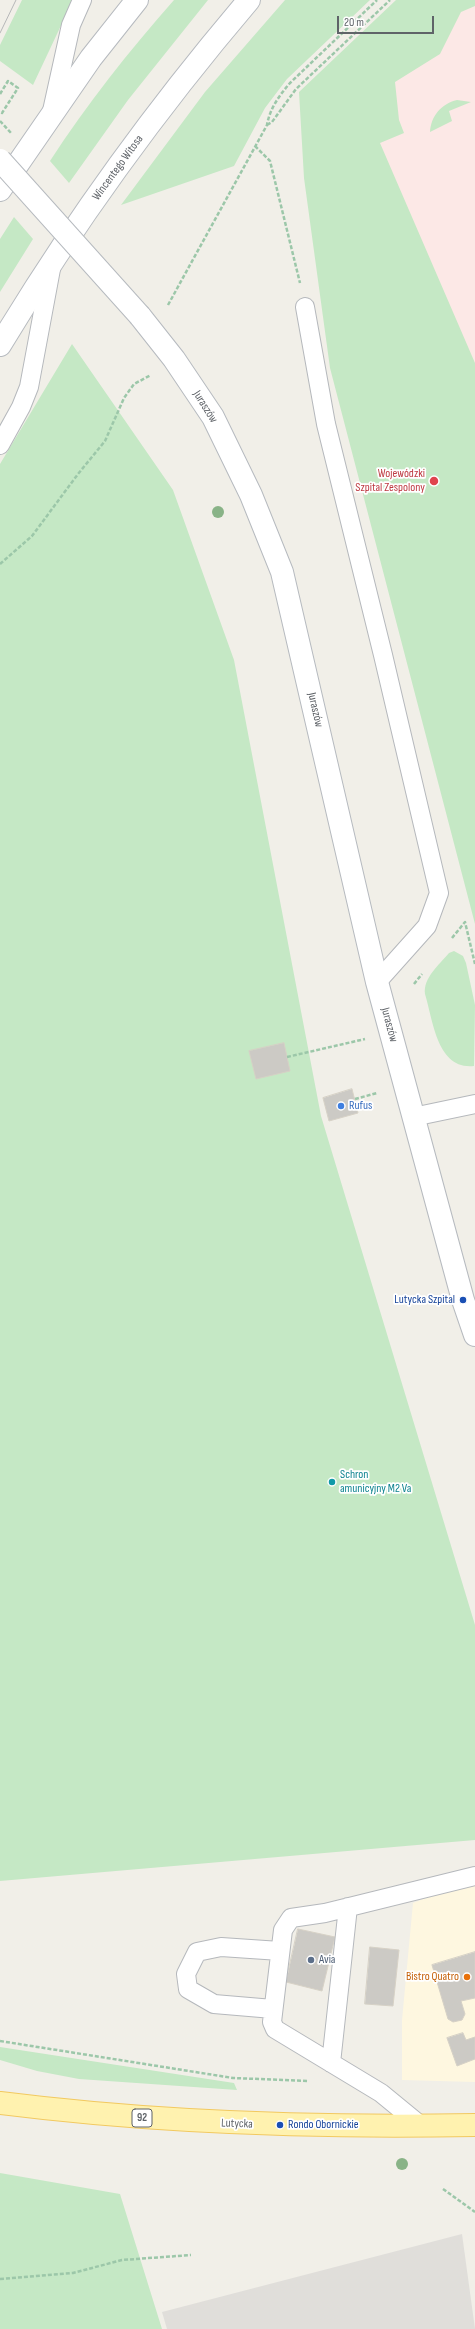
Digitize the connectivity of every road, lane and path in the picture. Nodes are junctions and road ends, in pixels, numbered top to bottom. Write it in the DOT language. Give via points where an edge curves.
graph roads {
  1 [pos="82,0"];
  2 [pos="137,0"];
  3 [pos="249,0"];
  4 [pos="377,0"];
  5 [pos="390,0"];
  6 [pos="0,94"];
  7 [pos="0,112"];
  8 [pos="52,114"];
  9 [pos="266,125"];
  10 [pos="255,146"];
  11 [pos="0,160"];
  12 [pos="0,190"];
  13 [pos="54,260"];
  14 [pos="168,305"];
  15 [pos="305,307"];
  16 [pos="0,345"];
  17 [pos="177,364"];
  18 [pos="0,445"];
  19 [pos="0,564"];
  20 [pos="451,939"];
  21 [pos="475,964"];
  22 [pos="423,973"];
  23 [pos="377,982"];
  24 [pos="414,984"];
  25 [pos="368,1039"];
  26 [pos="287,1057"];
  27 [pos="384,1091"];
  28 [pos="355,1099"];
  29 [pos="475,1104"];
  30 [pos="413,1117"];
  31 [pos="475,1335"];
  32 [pos="475,1876"];
  33 [pos="348,1907"];
  34 [pos="280,1951"];
  35 [pos="273,2010"];
  36 [pos="0,2041"];
  37 [pos="331,2063"];
  38 [pos="312,2081"];
  39 [pos="0,2104"];
  40 [pos="420,2125"];
  41 [pos="475,2125"];
  42 [pos="443,2189"];
  43 [pos="475,2212"];
  44 [pos="191,2255"];
  45 [pos="0,2279"];
  1 -- 8 [label="lane" via="71,25"];
  2 -- 8 [label="street" via="90,58"];
  3 -- 13 [label="street, Wincentego Witosa" via="199,58 97,196"];
  4 -- 9 [label="path" via="290,82 269,112"];
  5 -- 9 [label="path" via="296,89 272,122"];
  6 -- 7 [label="path" via="8,81 18,88 2,113"];
  8 -- 12 [label="street"];
  9 -- 10 [label="path"];
  10 -- 14 [label="path"];
  10 -- 15 [label="path" via="270,161"];
  11 -- 17 [label="street, Juraszów, bridge" via="140,316"];
  13 -- 16 [label="street, Wincentego Witosa"];
  13 -- 18 [label="lane" via="47,285 29,387"];
  15 -- 23 [label="lane" via="326,424 439,893 427,926"];
  17 -- 19 [label="path" via="134,384 124,398 105,441 32,536"];
  17 -- 23 [label="street, Juraszów" via="213,417 234,456 266,527 282,572"];
  20 -- 21 [label="path" via="465,922"];
  22 -- 24 [label="path"];
  23 -- 30 [label="street, Juraszów"];
  25 -- 26 [label="path"];
  27 -- 28 [label="path"];
  29 -- 30 [label="lane"];
  30 -- 31 [label="street, Juraszów"];
  32 -- 33 [label="lane"];
  33 -- 34 [label="lane" via="290,1918 282,1930"];
  33 -- 37 [label="lane"];
  34 -- 35 [label="lane"];
  34 -- 35 [label="lane" via="221,1947 197,1952 186,1974 188,1989 214,2004"];
  35 -- 37 [label="lane" via="272,2022 275,2029"];
  36 -- 38 [label="path" via="233,2078"];
  37 -- 40 [label="lane" via="381,2093"];
  39 -- 40 [label="main road, Lutycka / 92" via="90,2114 207,2122"];
  40 -- 41 [label="main road, Lutycka / 92"];
  42 -- 43 [label="path"];
  44 -- 45 [label="path" via="122,2260 73,2273"];
}
